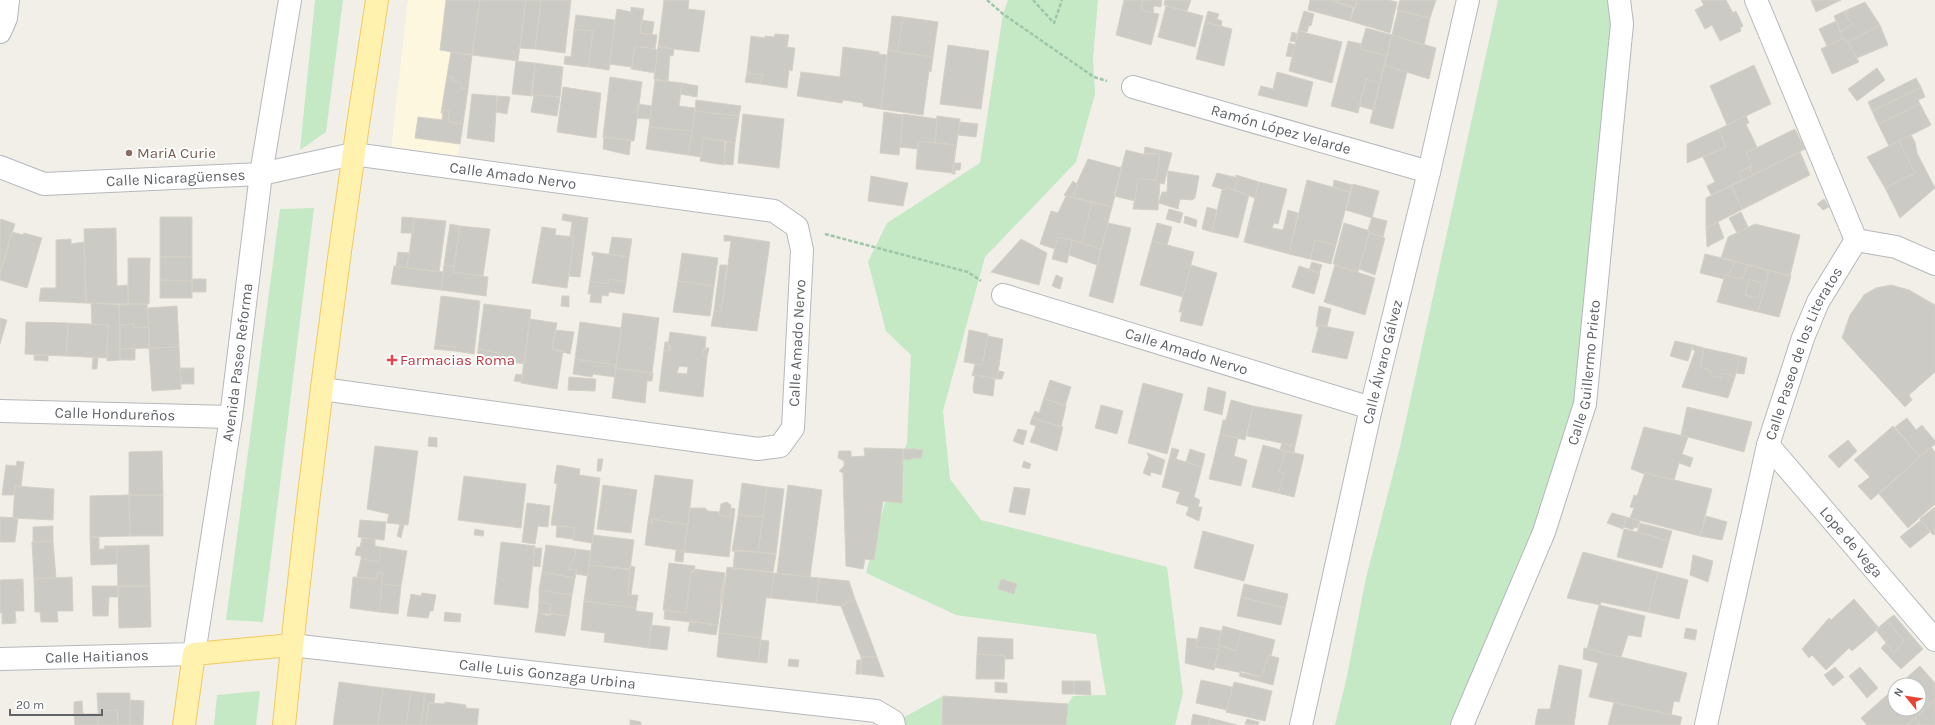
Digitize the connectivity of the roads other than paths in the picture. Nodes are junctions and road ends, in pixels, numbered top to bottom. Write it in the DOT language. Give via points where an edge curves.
graph roads {
  1 [pos="8,0"];
  2 [pos="290,0"];
  3 [pos="377,0"];
  4 [pos="1468,0"];
  5 [pos="1619,0"];
  6 [pos="1756,0"];
  7 [pos="0,32"];
  8 [pos="1133,87"];
  9 [pos="353,154"];
  10 [pos="0,167"];
  11 [pos="1429,172"];
  12 [pos="261,174"];
  13 [pos="1856,240"];
  14 [pos="1935,264"];
  15 [pos="1003,295"];
  16 [pos="322,389"];
  17 [pos="1371,408"];
  18 [pos="0,411"];
  19 [pos="230,417"];
  20 [pos="1768,445"];
  21 [pos="1935,640"];
  22 [pos="291,645"];
  23 [pos="194,654"];
  24 [pos="0,659"];
  25 [pos="184,725"];
  26 [pos="284,725"];
  27 [pos="894,725"];
  28 [pos="1301,725"];
  29 [pos="1462,725"];
  30 [pos="1706,725"];
  1 -- 7 [label="street" via="6,18"];
  2 -- 12 [label="street, Avenida Paseo Reforma"];
  3 -- 9 [label="main road"];
  4 -- 11 [label="street, Calle Álvaro Gálvez"];
  5 -- 29 [label="street, Calle Guillermo Prieto" via="1622,24 1585,404 1544,532"];
  6 -- 13 [label="street"];
  8 -- 11 [label="street, Ramón López Velarde"];
  9 -- 12 [label="street, Calle Nicaragüenses"];
  9 -- 16 [label="main road"];
  9 -- 16 [label="street, Calle Amado Nervo" via="774,211 797,227 802,250 793,428 780,446 758,449"];
  10 -- 12 [label="street, Calle Nicaragüenses" via="44,184"];
  11 -- 17 [label="street, Calle Álvaro Gálvez"];
  12 -- 19 [label="street, Avenida Paseo Reforma"];
  13 -- 14 [label="street" via="1896,247"];
  13 -- 20 [label="street, Calle Paseo de los Literatos" via="1818,302"];
  15 -- 17 [label="street, Calle Amado Nervo"];
  16 -- 22 [label="main road"];
  17 -- 28 [label="street, Calle Álvaro Gálvez"];
  18 -- 19 [label="street, Calle Hondureños"];
  19 -- 23 [label="street, Avenida Paseo Reforma"];
  20 -- 21 [label="street, Lope de Vega"];
  20 -- 30 [label="street, Calle Paseo de los Literatos"];
  22 -- 23 [label="main road, Calle Luis Gonzaga Urbina"];
  22 -- 26 [label="main road"];
  22 -- 27 [label="street, Calle Luis Gonzaga Urbina" via="876,711 893,721"];
  23 -- 24 [label="street, Calle Haitianos"];
  23 -- 25 [label="main road, Avenida Paseo Reforma"];
}
